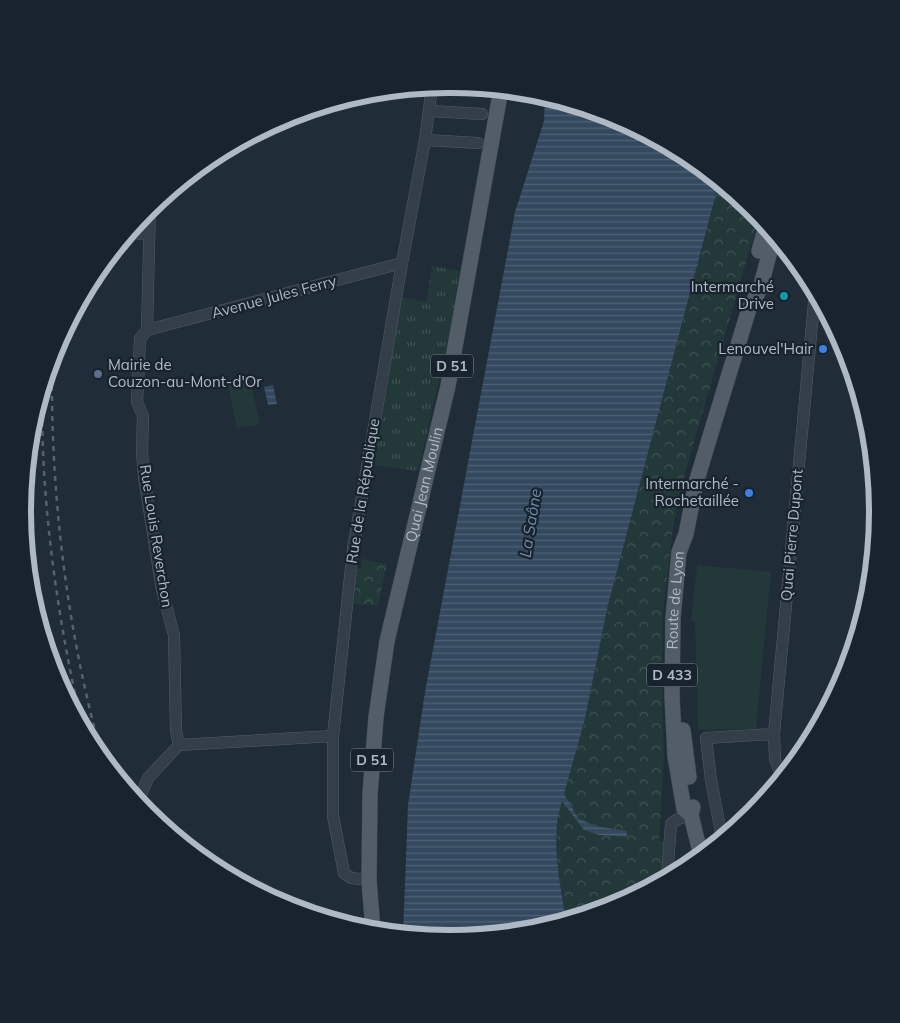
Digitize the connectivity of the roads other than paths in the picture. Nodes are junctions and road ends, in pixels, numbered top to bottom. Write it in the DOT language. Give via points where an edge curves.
graph roads {
  1 [pos="431,94"];
  2 [pos="500,96"];
  3 [pos="430,111"];
  4 [pos="482,114"];
  5 [pos="425,140"];
  6 [pos="478,144"];
  7 [pos="150,220"];
  8 [pos="137,233"];
  9 [pos="149,234"];
  10 [pos="764,234"];
  11 [pos="772,244"];
  12 [pos="402,263"];
  13 [pos="814,304"];
  14 [pos="749,309"];
  15 [pos="147,330"];
  16 [pos="774,734"];
  17 [pos="333,736"];
  18 [pos="179,745"];
  19 [pos="779,770"];
  20 [pos="141,794"];
  21 [pos="691,815"];
  22 [pos="720,831"];
  23 [pos="699,848"];
  24 [pos="668,869"];
  25 [pos="369,880"];
  26 [pos="372,923"];
  1 -- 3 [label="street, Rue de la République"];
  2 -- 25 [label="main road, Quai Jean Moulin / D 51" via="448,386 388,641 373,743"];
  3 -- 4 [label="street"];
  3 -- 5 [label="street, Rue de la République"];
  5 -- 6 [label="street"];
  5 -- 12 [label="street, Rue de la République"];
  7 -- 9 [label="street, Rue Louis Reverchon"];
  8 -- 9 [label="street"];
  9 -- 15 [label="street, Rue Louis Reverchon"];
  10 -- 14 [label="main road, Route de Lyon / D 433" via="750,287"];
  11 -- 14 [label="main road, Route de Lyon / D 433" via="760,289"];
  12 -- 15 [label="street, Avenue Jules Ferry"];
  12 -- 17 [label="street, Rue de la République" via="353,549"];
  13 -- 16 [label="street, Quai Pierre Dupont"];
  14 -- 21 [label="main road, Route de Lyon / D 433" via="696,484 686,534 680,645 683,726 693,807"];
  15 -- 18 [label="street, Rue Louis Reverchon" via="140,339 137,402 143,416 144,477 162,590 174,636"];
  16 -- 19 [label="street, Quai Pierre Dupont"];
  16 -- 22 [label="street" via="706,738 710,780"];
  17 -- 18 [label="street"];
  17 -- 25 [label="street, Rue de la République" via="333,816 344,873 351,878"];
  18 -- 20 [label="street" via="148,778"];
  21 -- 23 [label="main road, Route de Lyon / D 433"];
  21 -- 24 [label="street" via="671,824"];
  25 -- 26 [label="main road, D 51"];
}
